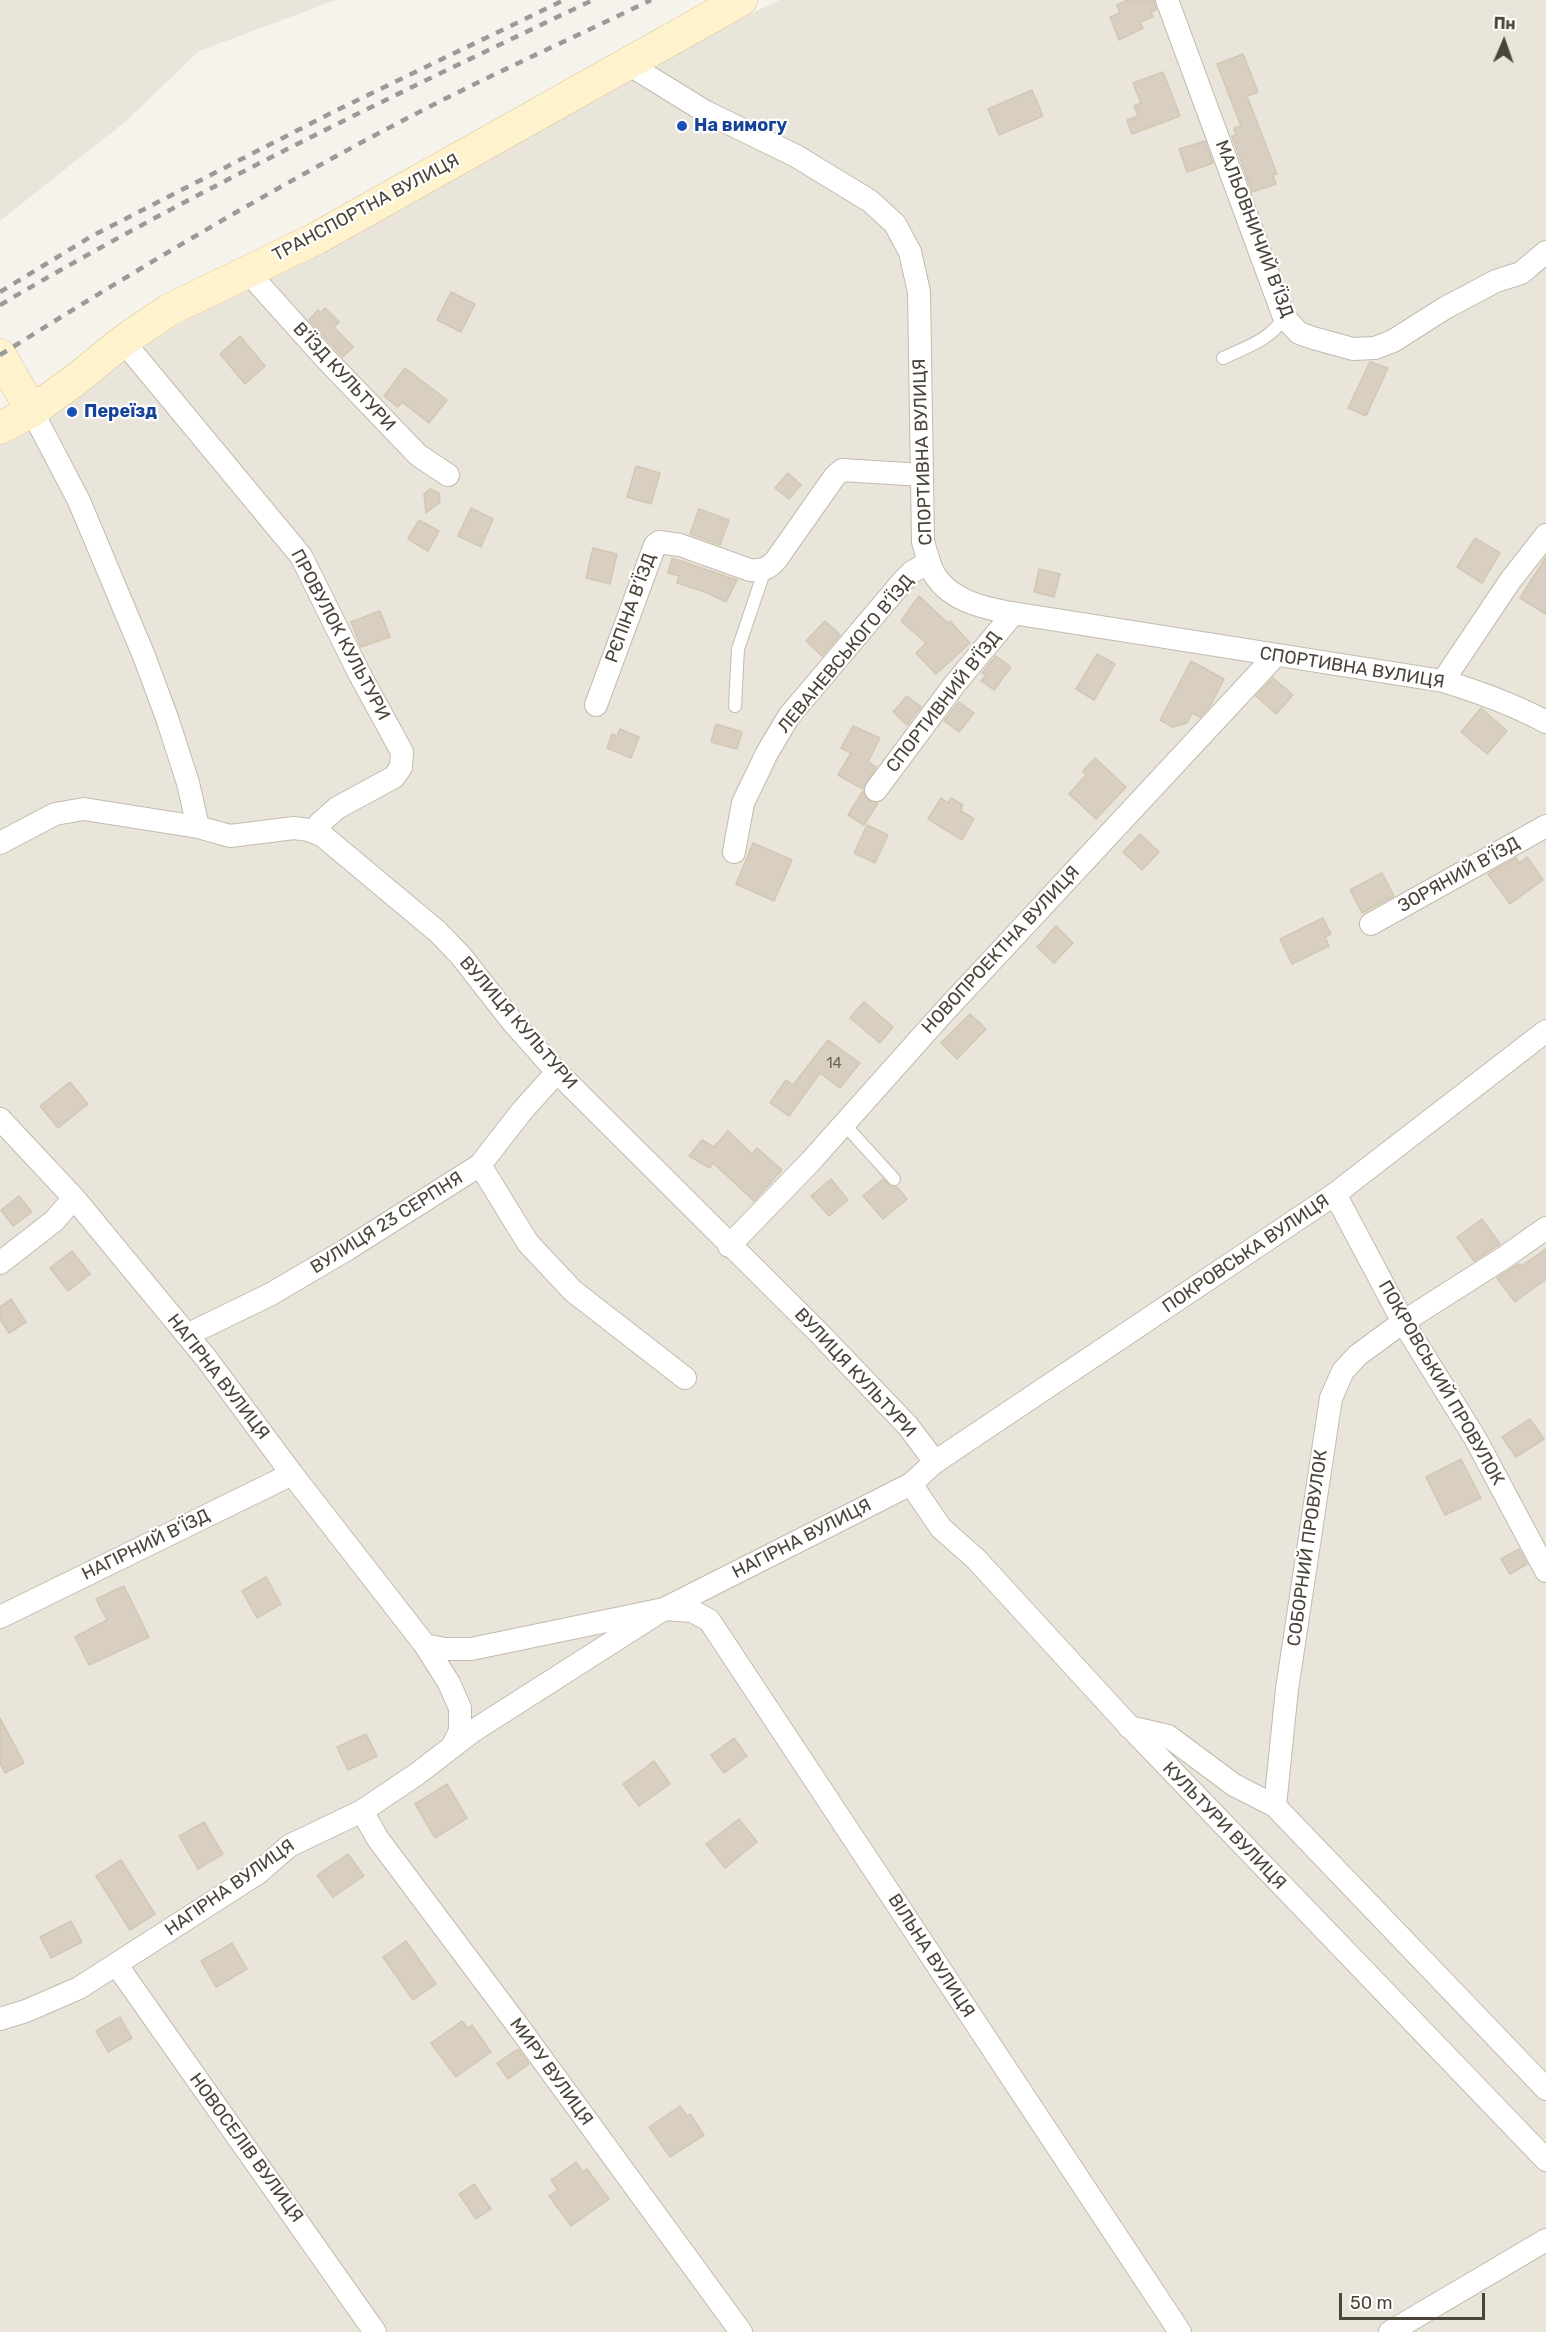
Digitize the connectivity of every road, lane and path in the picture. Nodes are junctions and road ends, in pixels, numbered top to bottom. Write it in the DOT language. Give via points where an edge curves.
graph roads {
  1 [pos="741,0"];
  2 [pos="1167,0"];
  3 [pos="628,64"];
  4 [pos="1546,252"];
  5 [pos="247,271"];
  6 [pos="1284,317"];
  7 [pos="123,341"];
  8 [pos="0,355"];
  9 [pos="1223,358"];
  10 [pos="32,411"];
  11 [pos="0,428"];
  12 [pos="448,475"];
  13 [pos="922,475"];
  14 [pos="1546,535"];
  15 [pos="929,562"];
  16 [pos="765,569"];
  17 [pos="1013,614"];
  18 [pos="1275,656"];
  19 [pos="1443,681"];
  20 [pos="596,705"];
  21 [pos="735,706"];
  22 [pos="1546,722"];
  23 [pos="876,790"];
  24 [pos="1546,826"];
  25 [pos="198,827"];
  26 [pos="314,832"];
  27 [pos="0,843"];
  28 [pos="734,852"];
  29 [pos="1371,924"];
  30 [pos="1546,1031"];
  31 [pos="557,1072"];
  32 [pos="0,1119"];
  33 [pos="844,1124"];
  34 [pos="480,1165"];
  35 [pos="894,1179"];
  36 [pos="1335,1194"];
  37 [pos="74,1197"];
  38 [pos="1546,1228"];
  39 [pos="729,1246"];
  40 [pos="0,1263"];
  41 [pos="1403,1322"];
  42 [pos="187,1335"];
  43 [pos="685,1378"];
  44 [pos="935,1462"];
  45 [pos="292,1474"];
  46 [pos="911,1484"];
  47 [pos="1546,1571"];
  48 [pos="664,1609"];
  49 [pos="0,1617"];
  50 [pos="425,1645"];
  51 [pos="1129,1726"];
  52 [pos="453,1745"];
  53 [pos="1275,1806"];
  54 [pos="362,1811"];
  55 [pos="116,1964"];
  56 [pos="0,2019"];
  57 [pos="1546,2089"];
  58 [pos="1546,2160"];
  59 [pos="1546,2240"];
  60 [pos="375,2332"];
  61 [pos="741,2332"];
  62 [pos="1180,2332"];
  63 [pos="1390,2332"];
  1 -- 3 [label="street, ТРАНСПОРТНА ВУЛИЦЯ"];
  2 -- 6 [label="street, МАЛЬОВНИЧИЙ В’ЇЗД"];
  3 -- 5 [label="street, ТРАНСПОРТНА ВУЛИЦЯ" via="317,238"];
  3 -- 13 [label="street, СПОРТИВНА ВУЛИЦЯ" via="706,112 796,156 870,201 895,224 910,252 919,292"];
  4 -- 6 [label="street, МАЛЬОВНИЧИЙ В’ЇЗД" via="1521,273 1497,281 1376,348 1353,349 1312,338 1299,333"];
  5 -- 7 [label="street, ТРАНСПОРТНА ВУЛИЦЯ" via="169,310"];
  5 -- 12 [label="street, В’ЇЗД КУЛЬТУРИ" via="418,455"];
  6 -- 9 [label="lane" via="1268,337"];
  7 -- 10 [label="street, ТРАНСПОРТНА ВУЛИЦЯ"];
  7 -- 26 [label="street, ПРОВУЛОК КУЛЬТУРИ" via="301,556 402,752 401,767 394,777 337,808"];
  8 -- 10 [label="street"];
  10 -- 11 [label="street, ТРАНСПОРТНА ВУЛИЦЯ"];
  10 -- 25 [label="street" via="79,501 144,656 184,772"];
  13 -- 15 [label="street, СПОРТИВНА ВУЛИЦЯ" via="923,542"];
  13 -- 16 [label="street" via="842,470 776,560"];
  14 -- 19 [label="street"];
  15 -- 17 [label="street, СПОРТИВНА ВУЛИЦЯ" via="936,577 952,593 974,605"];
  15 -- 28 [label="street, ЛЕВАНЕВСЬКОГО В’ЇЗД" via="903,581 789,716 743,802"];
  16 -- 20 [label="street, РЄПІНА В’ЇЗД" via="750,570 665,542 654,545"];
  16 -- 21 [label="lane" via="738,649"];
  17 -- 18 [label="street, СПОРТИВНА ВУЛИЦЯ"];
  17 -- 23 [label="street, СПОРТИВНИЙ В’ЇЗД"];
  18 -- 19 [label="street, СПОРТИВНА ВУЛИЦЯ"];
  18 -- 33 [label="street, НОВОПРОЕКТНА ВУЛИЦЯ" via="943,1012"];
  19 -- 22 [label="street, СПОРТИВНА ВУЛИЦЯ" via="1520,708"];
  24 -- 29 [label="street, ЗОРЯНИЙ В’ЇЗД"];
  25 -- 26 [label="street, ВУЛИЦЯ КУЛЬТУРИ" via="230,836 294,828"];
  25 -- 27 [label="street, ВУЛИЦЯ КУЛЬТУРИ" via="69,810"];
  26 -- 31 [label="street, ВУЛИЦЯ КУЛЬТУРИ" via="438,932"];
  30 -- 36 [label="street, ПОКРОВСЬКА ВУЛИЦЯ"];
  31 -- 34 [label="street, ВУЛИЦЯ 23 СЕРПНЯ"];
  31 -- 39 [label="street, ВУЛИЦЯ КУЛЬТУРИ"];
  32 -- 37 [label="street, НАГІРНА ВУЛИЦЯ"];
  33 -- 35 [label="lane"];
  33 -- 39 [label="street, НОВОПРОЕКТНА ВУЛИЦЯ"];
  34 -- 42 [label="street, ВУЛИЦЯ 23 СЕРПНЯ" via="346,1250"];
  34 -- 43 [label="street" via="528,1243 573,1291"];
  36 -- 41 [label="street, ПОКРОВСЬКИЙ ПРОВУЛОК"];
  36 -- 44 [label="street, ПОКРОВСЬКА ВУЛИЦЯ"];
  37 -- 40 [label="street" via="54,1221"];
  37 -- 42 [label="street, НАГІРНА ВУЛИЦЯ"];
  38 -- 41 [label="street, СОБОРНИЙ ПРОВУЛОК"];
  39 -- 44 [label="street, ВУЛИЦЯ КУЛЬТУРИ" via="908,1426"];
  41 -- 47 [label="street, ПОКРОВСЬКИЙ ПРОВУЛОК" via="1475,1438"];
  41 -- 53 [label="street, СОБОРНИЙ ПРОВУЛОК" via="1352,1360 1339,1377 1331,1398 1287,1689"];
  42 -- 45 [label="street, НАГІРНА ВУЛИЦЯ"];
  44 -- 46 [label="street, НАГІРНА ВУЛИЦЯ"];
  45 -- 49 [label="street, НАГІРНИЙ В’ЇЗД"];
  45 -- 50 [label="street, НАГІРНА ВУЛИЦЯ"];
  46 -- 48 [label="street, НАГІРНА ВУЛИЦЯ"];
  46 -- 51 [label="street, КУЛЬТУРИ ВУЛИЦЯ" via="941,1528 975,1559"];
  48 -- 50 [label="street, НАГІРНА ВУЛИЦЯ" via="471,1649"];
  48 -- 52 [label="street, НАГІРНА ВУЛИЦЯ"];
  48 -- 62 [label="street, ВІЛЬНА ВУЛИЦЯ" via="692,1611 710,1620"];
  50 -- 52 [label="street, НАГІРНА ВУЛИЦЯ" via="460,1708 460,1731"];
  51 -- 53 [label="street" via="1168,1737 1234,1785"];
  51 -- 58 [label="street, КУЛЬТУРИ ВУЛИЦЯ"];
  52 -- 54 [label="street, НАГІРНА ВУЛИЦЯ"];
  53 -- 57 [label="street"];
  54 -- 55 [label="street, НАГІРНА ВУЛИЦЯ" via="289,1846 258,1873"];
  54 -- 61 [label="street, МИРУ ВУЛИЦЯ" via="378,1839"];
  55 -- 56 [label="street, НАГІРНА ВУЛИЦЯ" via="79,1988"];
  55 -- 60 [label="street, НОВОСЕЛІВ ВУЛИЦЯ"];
  59 -- 63 [label="street"];
}
